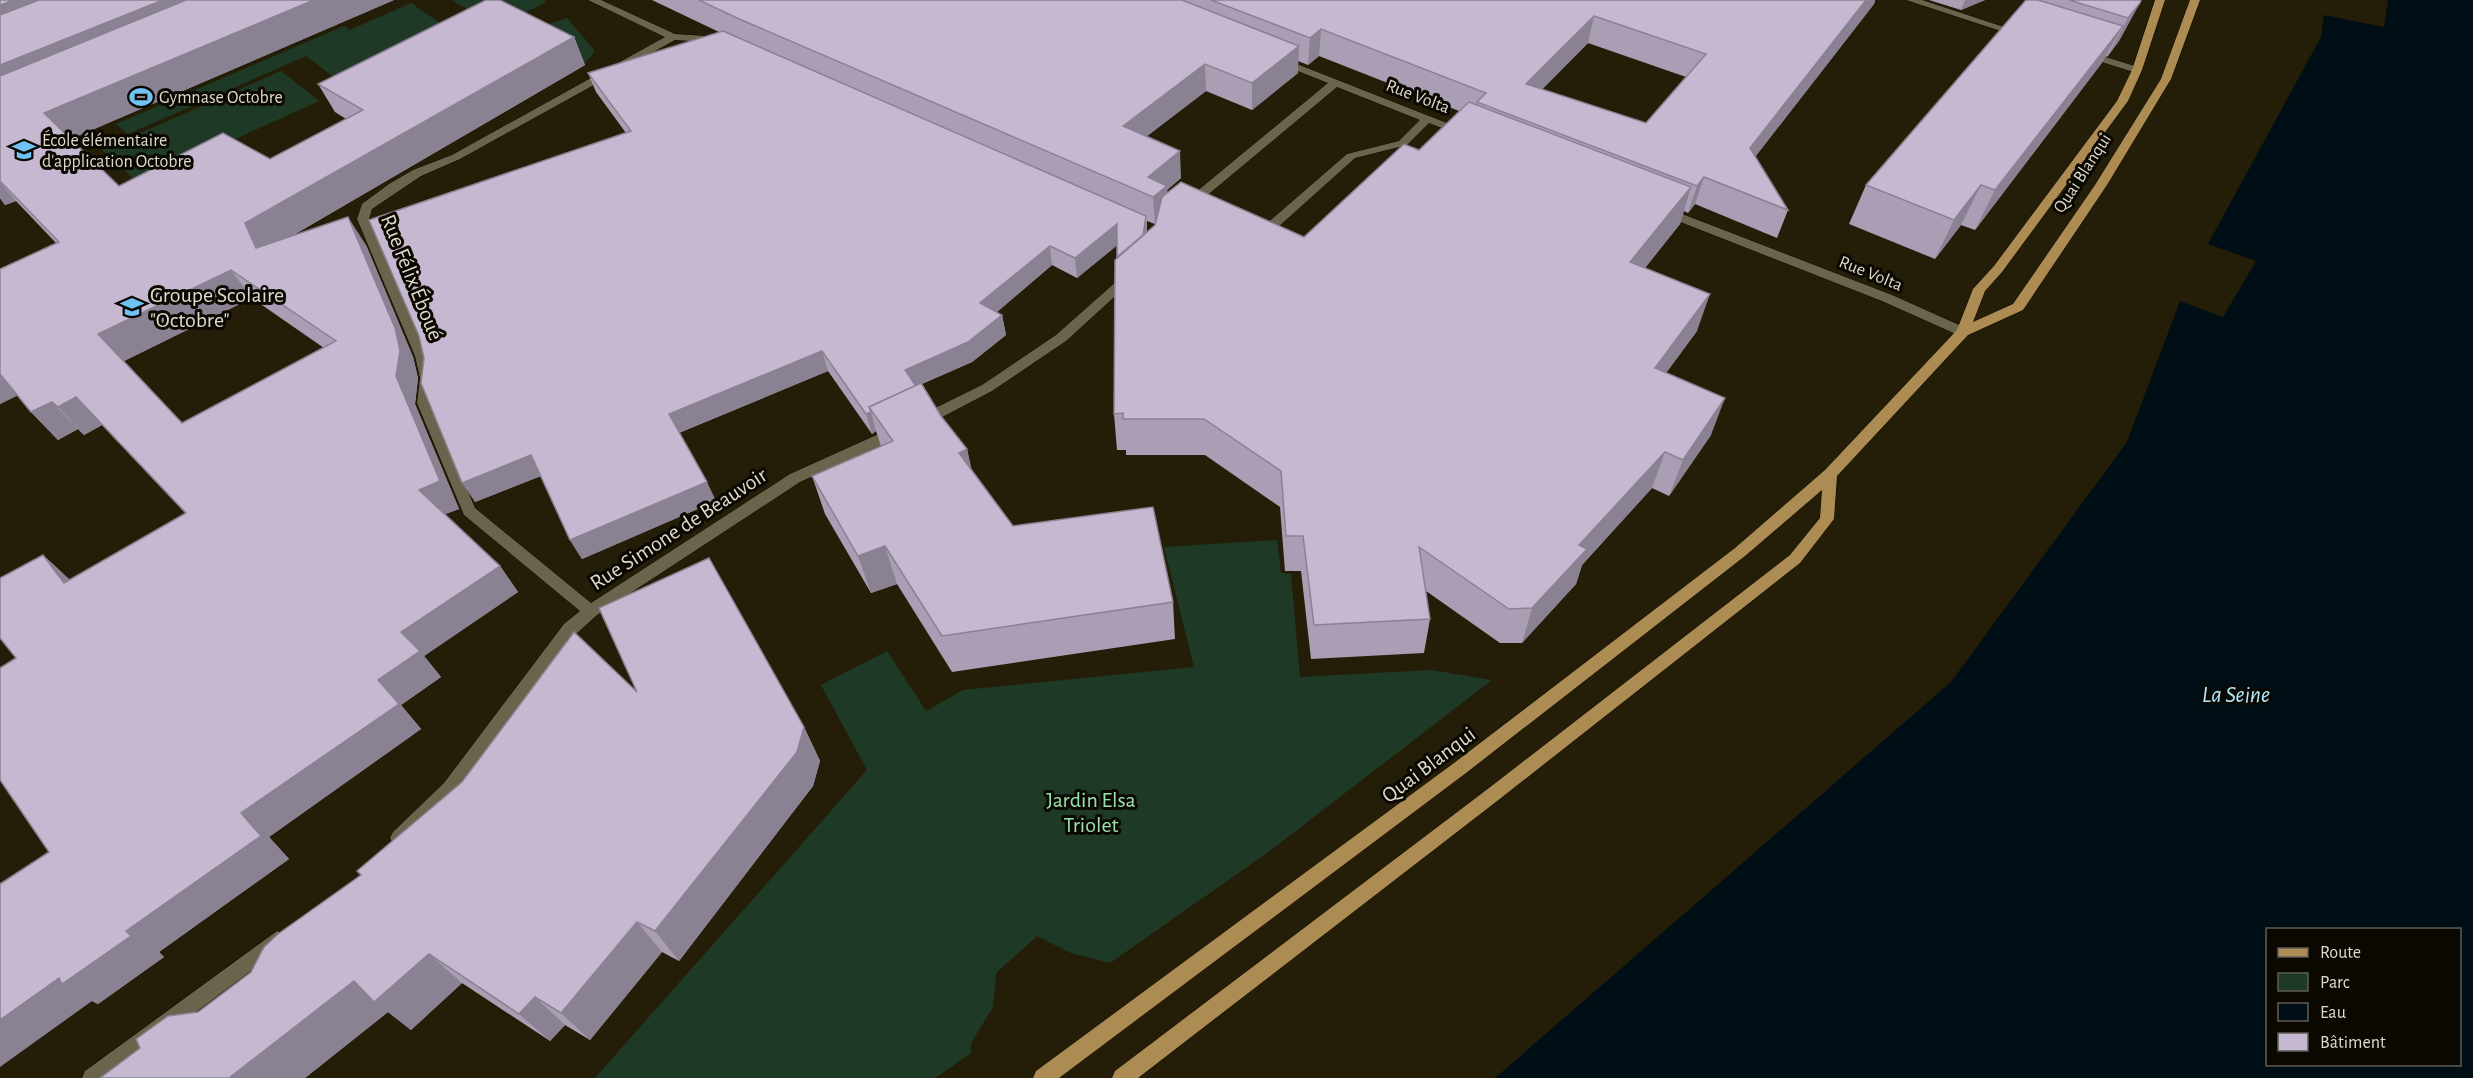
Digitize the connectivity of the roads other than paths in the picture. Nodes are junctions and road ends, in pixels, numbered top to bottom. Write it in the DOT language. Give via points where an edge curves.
graph roads {
  1 [pos="593,0"];
  2 [pos="1911,0"];
  3 [pos="2160,0"];
  4 [pos="2195,0"];
  5 [pos="2026,36"];
  6 [pos="673,37"];
  7 [pos="734,46"];
  8 [pos="2071,49"];
  9 [pos="1270,57"];
  10 [pos="2137,70"];
  11 [pos="1335,83"];
  12 [pos="1427,119"];
  13 [pos="1471,136"];
  14 [pos="1647,204"];
  15 [pos="1174,217"];
  16 [pos="1289,241"];
  17 [pos="1144,264"];
  18 [pos="1963,332"];
  19 [pos="1830,474"];
  20 [pos="591,611"];
  21 [pos="384,852"];
  22 [pos="288,932"];
  23 [pos="92,1078"];
  24 [pos="1043,1078"];
  25 [pos="1122,1078"];
  1 -- 6 [label="street"];
  2 -- 5 [label="street"];
  3 -- 10 [label="main road, Quai Blanqui"];
  4 -- 18 [label="main road, Quai Blanqui" via="2166,79 2101,185 2018,307"];
  6 -- 7 [label="street" via="716,38"];
  6 -- 20 [label="street, Rue Félix Éboué" via="456,157 393,187 366,207 363,219 422,356 427,378 424,403 469,511"];
  8 -- 10 [label="street"];
  9 -- 11 [label="street, Rue Volta"];
  10 -- 18 [label="main road, Quai Blanqui" via="2122,101 2065,181 1979,289"];
  11 -- 12 [label="street, Rue Volta"];
  11 -- 15 [label="street"];
  12 -- 13 [label="street, Rue Volta"];
  12 -- 16 [label="street" via="1403,143 1351,156 1269,228"];
  14 -- 18 [label="street, Rue Volta"];
  17 -- 20 [label="street, Rue Simone de Beauvoir" via="1061,338 987,388 795,478"];
  18 -- 19 [label="main road, Quai Blanqui"];
  19 -- 24 [label="main road, Quai Blanqui" via="1740,552 1460,768"];
  19 -- 25 [label="main road" via="1827,519 1795,559"];
  20 -- 21 [label="street, Rue Simone de Beauvoir" via="570,629 450,788"];
  22 -- 23 [label="street"];
}
